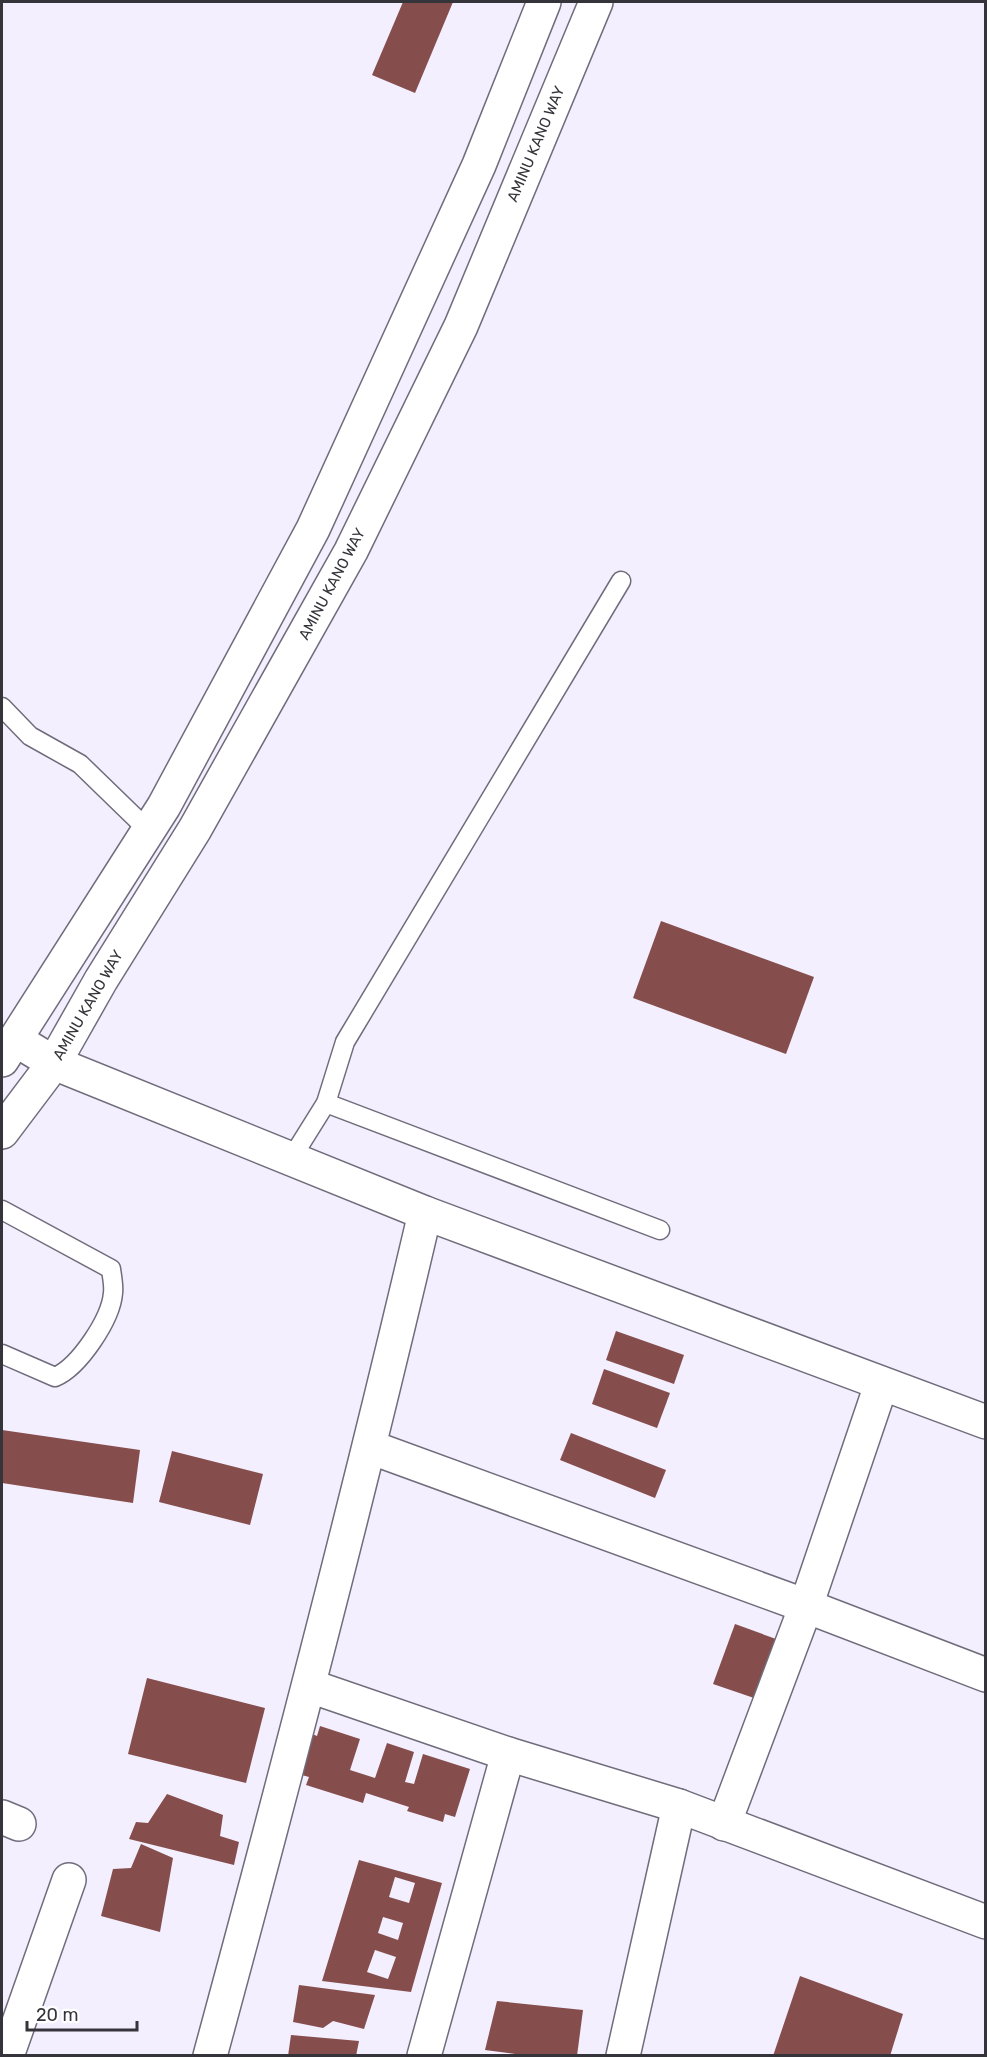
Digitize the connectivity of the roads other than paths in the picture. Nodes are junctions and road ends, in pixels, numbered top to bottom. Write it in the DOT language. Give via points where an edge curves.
graph roads {
  1 [pos="544,2"];
  2 [pos="596,2"];
  3 [pos="621,581"];
  4 [pos="2,707"];
  5 [pos="2,726"];
  6 [pos="30,736"];
  7 [pos="149,831"];
  8 [pos="9,1050"];
  9 [pos="54,1063"];
  10 [pos="326,1103"];
  11 [pos="2,1132"];
  12 [pos="291,1159"];
  13 [pos="2,1210"];
  14 [pos="425,1213"];
  15 [pos="660,1230"];
  16 [pos="2,1354"];
  17 [pos="881,1385"];
  18 [pos="986,1422"];
  19 [pos="370,1447"];
  20 [pos="806,1606"];
  21 [pos="986,1675"];
  22 [pos="310,1686"];
  23 [pos="508,1754"];
  24 [pos="679,1806"];
  25 [pos="724,1824"];
  26 [pos="69,1880"];
  27 [pos="986,1922"];
  28 [pos="7,2055"];
  29 [pos="210,2055"];
  30 [pos="424,2055"];
  31 [pos="625,2055"];
  1 -- 7 [label="street" via="479,165 313,529"];
  2 -- 9 [label="street, AMINU KANO WAY" via="461,326 351,551 238,756"];
  3 -- 10 [label="lane" via="345,1042"];
  4 -- 6 [label="lane"];
  5 -- 6 [label="lane"];
  6 -- 7 [label="lane" via="80,764"];
  7 -- 8 [label="street"];
  8 -- 9 [label="street"];
  9 -- 11 [label="street, AMINU KANO WAY"];
  9 -- 12 [label="street"];
  10 -- 12 [label="lane"];
  10 -- 15 [label="lane"];
  12 -- 14 [label="street"];
  13 -- 16 [label="lane" via="111,1269 113,1294 103,1326 66,1372 55,1377"];
  14 -- 17 [label="street"];
  14 -- 19 [label="street"];
  17 -- 18 [label="street"];
  17 -- 20 [label="street"];
  19 -- 20 [label="street"];
  19 -- 22 [label="street"];
  20 -- 21 [label="street"];
  20 -- 25 [label="street"];
  22 -- 23 [label="street"];
  22 -- 29 [label="street"];
  23 -- 24 [label="street"];
  23 -- 30 [label="street"];
  24 -- 25 [label="street"];
  24 -- 31 [label="street"];
  25 -- 27 [label="street"];
  26 -- 28 [label="street"];
}
